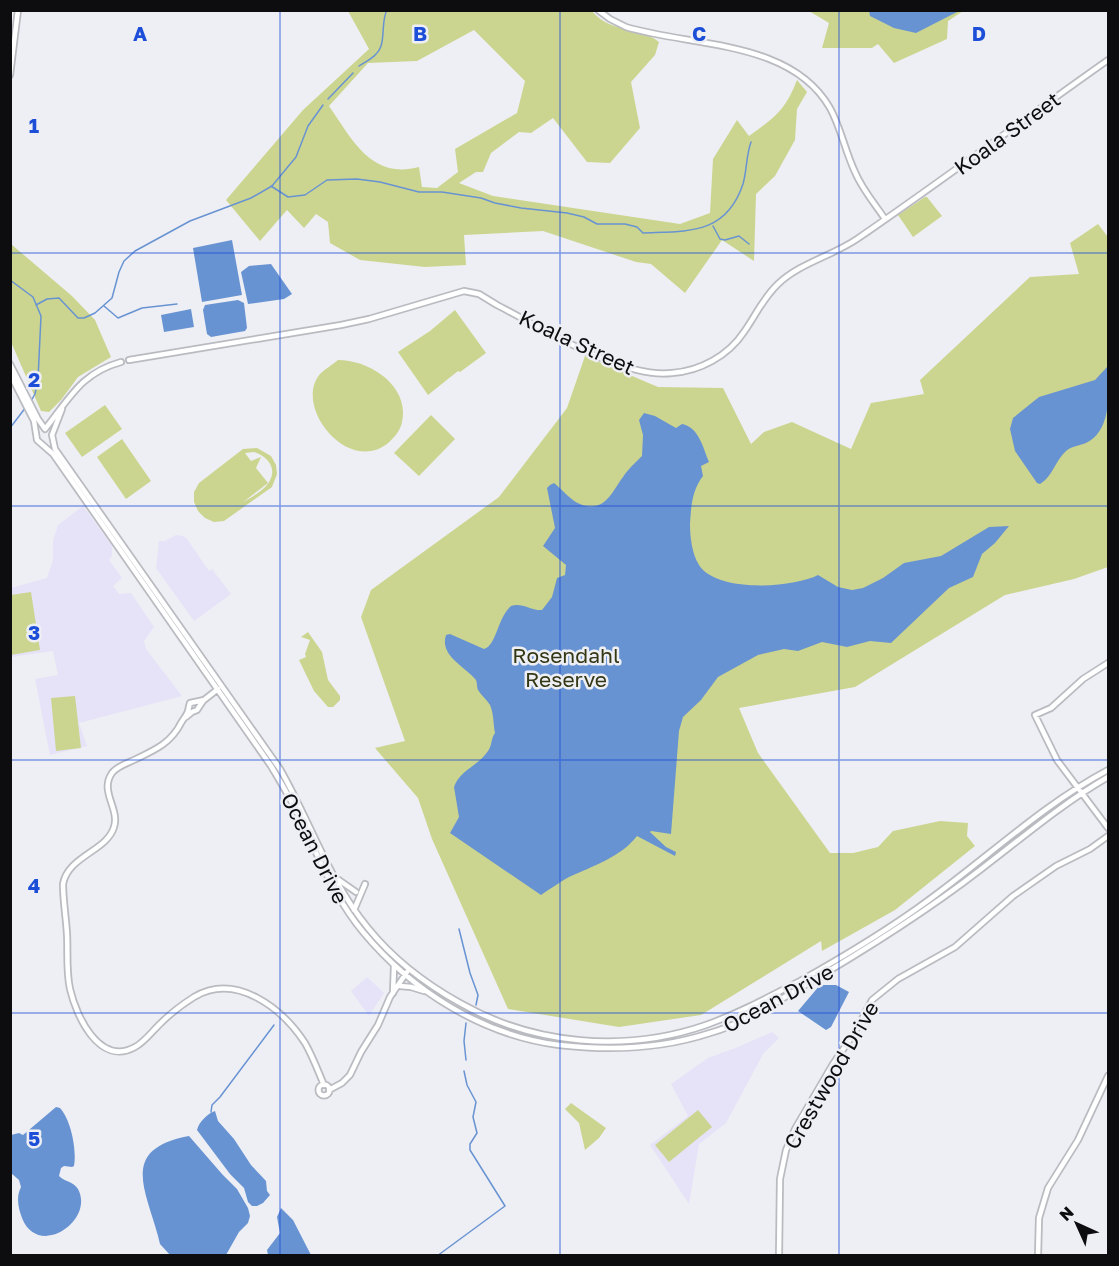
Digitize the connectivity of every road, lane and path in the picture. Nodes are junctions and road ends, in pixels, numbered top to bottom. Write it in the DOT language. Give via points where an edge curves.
graph roads {
  1 [pos="18,10"];
  2 [pos="598,10"];
  3 [pos="1108,60"];
  4 [pos="10,75"];
  5 [pos="885,219"];
  6 [pos="10,364"];
  7 [pos="10,374"];
  8 [pos="23,396"];
  9 [pos="62,409"];
  10 [pos="31,411"];
  11 [pos="45,429"];
  12 [pos="36,436"];
  13 [pos="52,436"];
  14 [pos="43,445"];
  15 [pos="1108,663"];
  16 [pos="221,688"];
  17 [pos="198,704"];
  18 [pos="191,711"];
  19 [pos="1108,770"];
  20 [pos="1108,777"];
  21 [pos="1077,787"];
  22 [pos="1083,794"];
  23 [pos="1108,828"];
  24 [pos="1108,836"];
  25 [pos="334,876"];
  26 [pos="365,884"];
  27 [pos="356,892"];
  28 [pos="345,902"];
  29 [pos="354,910"];
  30 [pos="394,964"];
  31 [pos="408,973"];
  32 [pos="400,986"];
  33 [pos="393,993"];
  34 [pos="430,993"];
  35 [pos="390,999"];
  36 [pos="704,1025"];
  37 [pos="706,1035"];
  38 [pos="1108,1076"];
  39 [pos="780,1256"];
  40 [pos="1038,1256"];
  1 -- 4 [label="street"];
  2 -- 5 [label="street" via="626,27 751,53 797,73 829,106 856,175"];
  3 -- 5 [label="street, Koala Street"];
  5 -- 9 [label="street, Koala Street" via="847,245 784,278 727,350 690,370 649,374 618,365 479,294 464,291 369,320 129,360 124,357 122,362 90,375"];
  6 -- 8 [label="street"];
  7 -- 8 [label="street"];
  8 -- 10 [label="street"];
  9 -- 11 [label="street"];
  9 -- 13 [label="street"];
  10 -- 11 [label="street"];
  10 -- 12 [label="street"];
  11 -- 12 [label="street"];
  11 -- 13 [label="street"];
  12 -- 14 [label="street"];
  13 -- 14 [label="street"];
  13 -- 16 [label="street, Ocean Drive" via="56,451"];
  14 -- 16 [label="street, Ocean Drive"];
  15 -- 21 [label="street" via="1051,708 1035,715 1049,746"];
  16 -- 17 [label="street"];
  16 -- 25 [label="street, Ocean Drive" via="280,769"];
  16 -- 28 [label="street, Ocean Drive" via="282,784 331,885"];
  17 -- 18 [label="street" via="196,711"];
  17 -- 18 [label="street" via="189,704"];
  18 -- 35 [label="street" via="164,745 112,773 107,788 116,817 113,831 72,866 64,879 68,977 84,1024 101,1045 124,1051 135,1047 174,1011 202,993 227,988 243,991 273,1009 293,1028 310,1052 326,1087 334,1087 350,1075"];
  19 -- 21 [label="street, Ocean Drive"];
  20 -- 22 [label="street, Ocean Drive"];
  21 -- 22 [label="street"];
  21 -- 36 [label="street, Ocean Drive" via="918,908 842,958 749,1007"];
  22 -- 23 [label="street"];
  22 -- 37 [label="street, Ocean Drive" via="922,912 852,958 744,1020"];
  24 -- 39 [label="street, Crestwood Drive" via="1056,866 1013,896 955,947 898,979 872,1000 786,1150 780,1179"];
  25 -- 27 [label="street"];
  25 -- 28 [label="street, Ocean Drive"];
  26 -- 29 [label="street"];
  28 -- 29 [label="street, Ocean Drive"];
  28 -- 30 [label="street, Ocean Drive" via="362,931"];
  29 -- 31 [label="street, Ocean Drive"];
  30 -- 31 [label="street, Ocean Drive"];
  30 -- 33 [label="street"];
  31 -- 32 [label="street"];
  31 -- 33 [label="street"];
  31 -- 34 [label="street, Ocean Drive"];
  31 -- 36 [label="street, Ocean Drive" via="491,1020 561,1039 630,1040"];
  32 -- 34 [label="street"];
  32 -- 35 [label="street"];
  33 -- 35 [label="street"];
  34 -- 37 [label="street, Ocean Drive" via="482,1023 549,1043 630,1048"];
  36 -- 37 [label="street"];
  38 -- 40 [label="street" via="1078,1140 1048,1188 1039,1218"];
}
